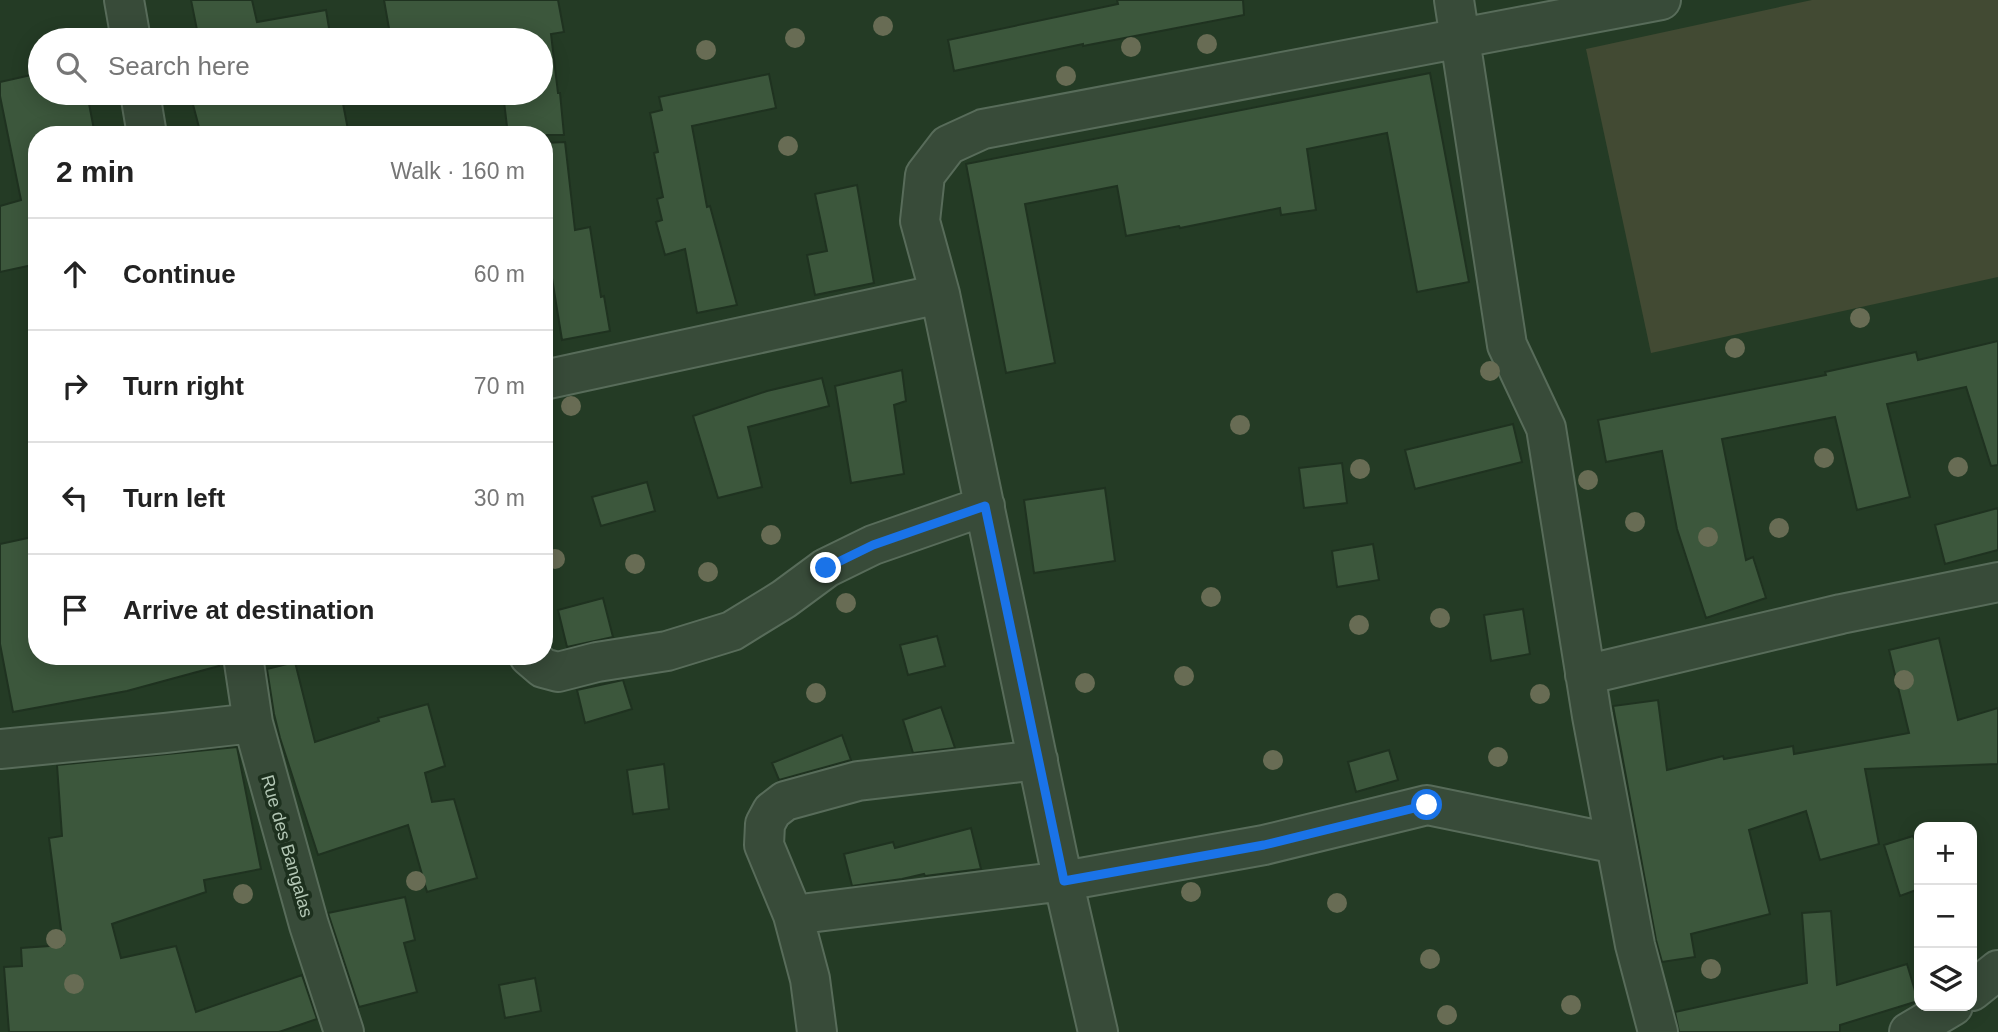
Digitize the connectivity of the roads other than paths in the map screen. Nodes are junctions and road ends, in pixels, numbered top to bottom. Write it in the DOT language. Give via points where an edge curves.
graph roads {
  1 [pos="124,0"];
  2 [pos="1454,0"];
  3 [pos="1661,0"];
  4 [pos="129,28"];
  5 [pos="1459,38"];
  6 [pos="142,105"];
  7 [pos="146,126"];
  8 [pos="940,294"];
  9 [pos="553,378"];
  10 [pos="985,506"];
  11 [pos="1998,582"];
  12 [pos="244,665"];
  13 [pos="540,665"];
  14 [pos="1585,675"];
  15 [pos="253,723"];
  16 [pos="0,749"];
  17 [pos="1038,760"];
  18 [pos="1616,844"];
  19 [pos="1064,881"];
  20 [pos="793,915"];
  21 [pos="1998,970"];
  22 [pos="1977,987"];
  23 [pos="1945,1011"];
  24 [pos="344,1032"];
  25 [pos="817,1032"];
  26 [pos="1098,1032"];
  27 [pos="1658,1032"];
  28 [pos="1909,1032"];
  1 -- 4 [label="street"];
  2 -- 5 [label="street"];
  3 -- 5 [label="street"];
  5 -- 8 [label="street" via="983,129 948,145 925,175 919,221"];
  5 -- 14 [label="street" via="1507,345 1546,428"];
  6 -- 7 [label="street"];
  8 -- 9 [label="street"];
  8 -- 10 [label="street"];
  10 -- 13 [label="street" via="826,568 732,631 667,651 558,671"];
  10 -- 17 [label="street"];
  11 -- 14 [label="street"];
  12 -- 15 [label="street, Rue des Bangalas"];
  14 -- 18 [label="street"];
  15 -- 16 [label="street"];
  15 -- 24 [label="street, Rue des Bangalas"];
  17 -- 19 [label="street"];
  17 -- 20 [label="street" via="858,781 785,801 772,810 765,824 764,845"];
  18 -- 19 [label="street" via="1427,805 1264,845"];
  18 -- 27 [label="street"];
  19 -- 20 [label="street"];
  19 -- 26 [label="street"];
  20 -- 25 [label="street" via="810,979"];
  21 -- 22 [label="street"];
  23 -- 28 [label="street"];
}
